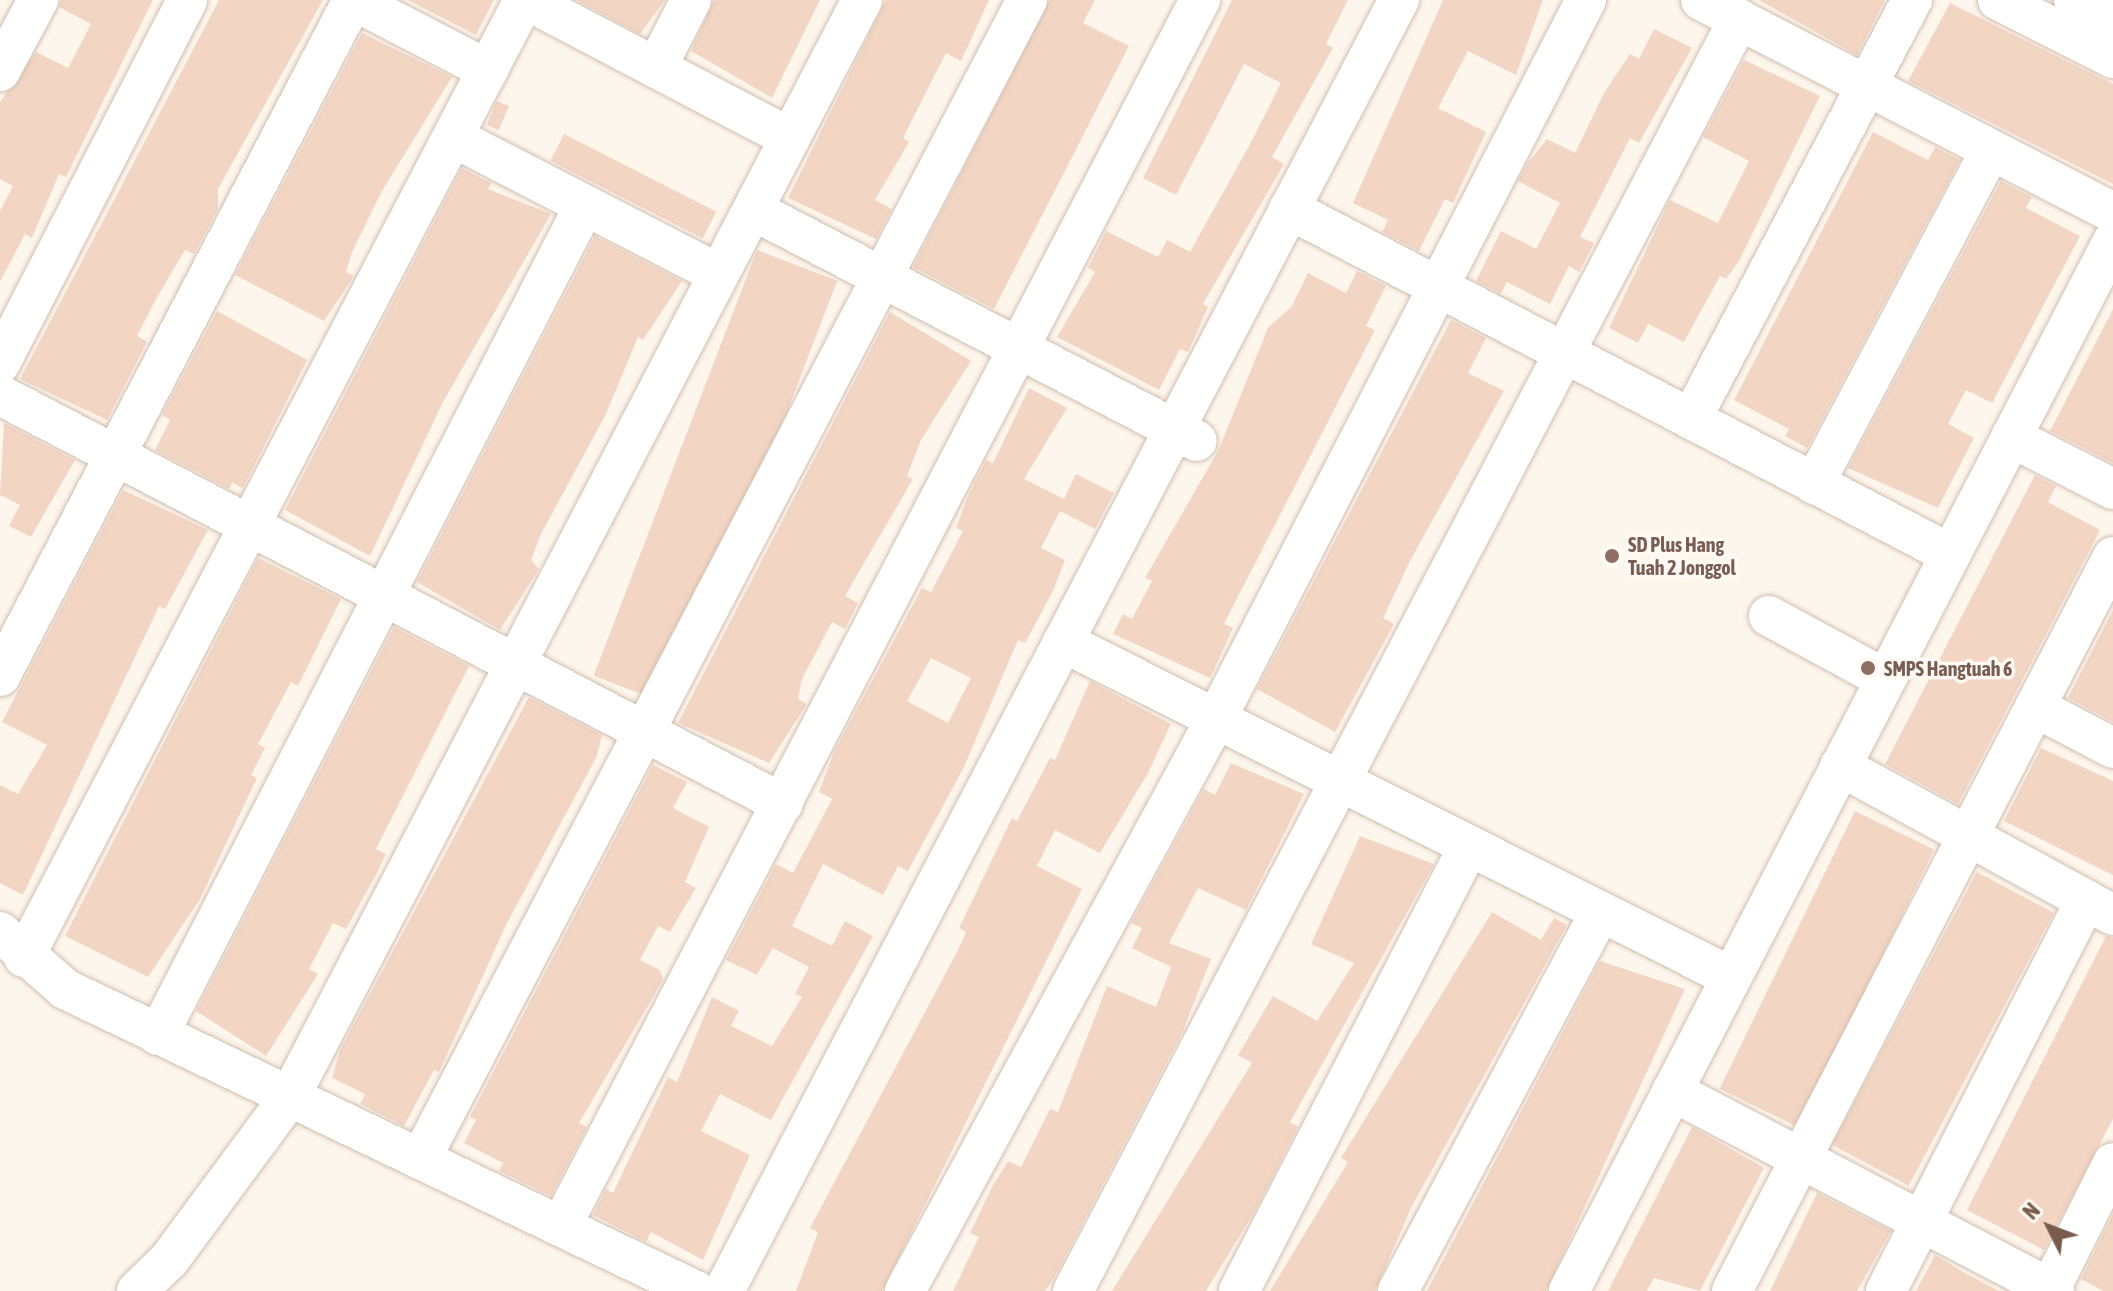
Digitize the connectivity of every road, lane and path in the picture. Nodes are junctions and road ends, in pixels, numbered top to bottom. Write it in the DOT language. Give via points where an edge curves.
graph roads {
  1 [pos="13,0"];
  2 [pos="38,0"];
  3 [pos="187,0"];
  4 [pos="353,0"];
  5 [pos="525,0"];
  6 [pos="691,0"];
  7 [pos="862,0"];
  8 [pos="1027,0"];
  9 [pos="1200,0"];
  10 [pos="1399,0"];
  11 [pos="1428,0"];
  12 [pos="1586,0"];
  13 [pos="1701,0"];
  14 [pos="1912,0"];
  15 [pos="1998,0"];
  16 [pos="2074,0"];
  17 [pos="0,11"];
  18 [pos="1739,19"];
  19 [pos="2113,20"];
  20 [pos="2113,58"];
  21 [pos="2,64"];
  22 [pos="656,68"];
  23 [pos="488,70"];
  24 [pos="1866,87"];
  25 [pos="453,137"];
  26 [pos="790,138"];
  27 [pos="1991,150"];
  28 [pos="585,205"];
  29 [pos="753,210"];
  30 [pos="2113,213"];
  31 [pos="1300,215"];
  32 [pos="2113,241"];
  33 [pos="719,274"];
  34 [pos="881,277"];
  35 [pos="1438,287"];
  36 [pos="1021,349"];
  37 [pos="1566,354"];
  38 [pos="0,363"];
  39 [pos="0,395"];
  40 [pos="1691,419"];
  41 [pos="1186,435"];
  42 [pos="2011,437"];
  43 [pos="116,455"];
  44 [pos="1814,484"];
  45 [pos="2113,489"];
  46 [pos="251,526"];
  47 [pos="1950,554"];
  48 [pos="2108,579"];
  49 [pos="383,595"];
  50 [pos="1769,616"];
  51 [pos="1075,648"];
  52 [pos="516,665"];
  53 [pos="0,676"];
  54 [pos="1885,679"];
  55 [pos="2035,707"];
  56 [pos="1216,719"];
  57 [pos="643,731"];
  58 [pos="2113,748"];
  59 [pos="1840,766"];
  60 [pos="1341,782"];
  61 [pos="783,804"];
  62 [pos="1971,831"];
  63 [pos="1469,846"];
  64 [pos="2100,908"];
  65 [pos="1600,912"];
  66 [pos="12,944"];
  67 [pos="1731,977"];
  68 [pos="158,1035"];
  69 [pos="1672,1091"];
  70 [pos="289,1098"];
  71 [pos="421,1158"];
  72 [pos="1801,1158"];
  73 [pos="2113,1163"];
  74 [pos="1922,1222"];
  75 [pos="561,1226"];
  76 [pos="2051,1290"];
  77 [pos="137,1291"];
  78 [pos="696,1291"];
  79 [pos="724,1291"];
  80 [pos="754,1291"];
  81 [pos="905,1291"];
  82 [pos="1073,1291"];
  83 [pos="1239,1291"];
  84 [pos="1398,1291"];
  85 [pos="1569,1291"];
  86 [pos="1732,1291"];
  87 [pos="1886,1291"];
  1 -- 17 [label="street"];
  2 -- 21 [label="street"];
  3 -- 38 [label="street"];
  4 -- 23 [label="street"];
  4 -- 43 [label="street"];
  5 -- 22 [label="street"];
  5 -- 23 [label="street"];
  6 -- 22 [label="street"];
  7 -- 26 [label="street"];
  8 -- 34 [label="street"];
  9 -- 36 [label="street"];
  10 -- 31 [label="street"];
  11 -- 31 [label="street"];
  12 -- 35 [label="street"];
  13 -- 18 [label="street"];
  14 -- 24 [label="street"];
  15 -- 20 [label="street"];
  16 -- 19 [label="street"];
  18 -- 24 [label="street"];
  18 -- 37 [label="street"];
  22 -- 26 [label="street"];
  23 -- 25 [label="street"];
  24 -- 27 [label="street"];
  24 -- 40 [label="street"];
  25 -- 28 [label="street"];
  25 -- 46 [label="street"];
  26 -- 29 [label="street"];
  27 -- 30 [label="street"];
  27 -- 44 [label="street"];
  28 -- 33 [label="street"];
  28 -- 49 [label="street"];
  29 -- 33 [label="street"];
  29 -- 34 [label="street"];
  31 -- 35 [label="street"];
  31 -- 41 [label="street"];
  32 -- 42 [label="street"];
  33 -- 52 [label="street"];
  34 -- 36 [label="street"];
  34 -- 57 [label="street"];
  35 -- 37 [label="street"];
  35 -- 56 [label="street"];
  36 -- 41 [label="street"];
  36 -- 61 [label="street"];
  37 -- 40 [label="street"];
  37 -- 60 [label="street"];
  39 -- 43 [label="street"];
  40 -- 44 [label="street"];
  41 -- 51 [label="street"];
  42 -- 45 [label="street"];
  42 -- 47 [label="street"];
  43 -- 46 [label="street"];
  43 -- 53 [label="street"];
  44 -- 47 [label="street"];
  46 -- 49 [label="street"];
  46 -- 66 [label="street"];
  47 -- 54 [label="street"];
  48 -- 55 [label="street"];
  49 -- 52 [label="street"];
  49 -- 68 [label="street"];
  50 -- 54 [label="street"];
  51 -- 56 [label="street"];
  51 -- 79 [label="street"];
  51 -- 80 [label="street"];
  52 -- 57 [label="street"];
  52 -- 70 [label="street"];
  54 -- 59 [label="street"];
  55 -- 58 [label="street"];
  55 -- 62 [label="street"];
  56 -- 60 [label="street"];
  56 -- 81 [label="street"];
  57 -- 61 [label="street"];
  57 -- 71 [label="street"];
  59 -- 62 [label="street"];
  59 -- 67 [label="street"];
  60 -- 63 [label="street"];
  60 -- 82 [label="street"];
  61 -- 75 [label="street"];
  62 -- 64 [label="street"];
  62 -- 72 [label="street"];
  63 -- 65 [label="street"];
  63 -- 83 [label="street"];
  64 -- 74 [label="street"];
  65 -- 67 [label="street"];
  65 -- 84 [label="street"];
  66 -- 68 [label="street" via="65,989"];
  67 -- 69 [label="street"];
  68 -- 70 [label="street"];
  69 -- 72 [label="street"];
  69 -- 85 [label="street"];
  70 -- 71 [label="street"];
  70 -- 77 [label="street" via="177,1250"];
  71 -- 75 [label="street"];
  72 -- 74 [label="street"];
  72 -- 86 [label="street"];
  73 -- 76 [label="street"];
  74 -- 76 [label="street"];
  74 -- 87 [label="street"];
  75 -- 78 [label="street"];
}
